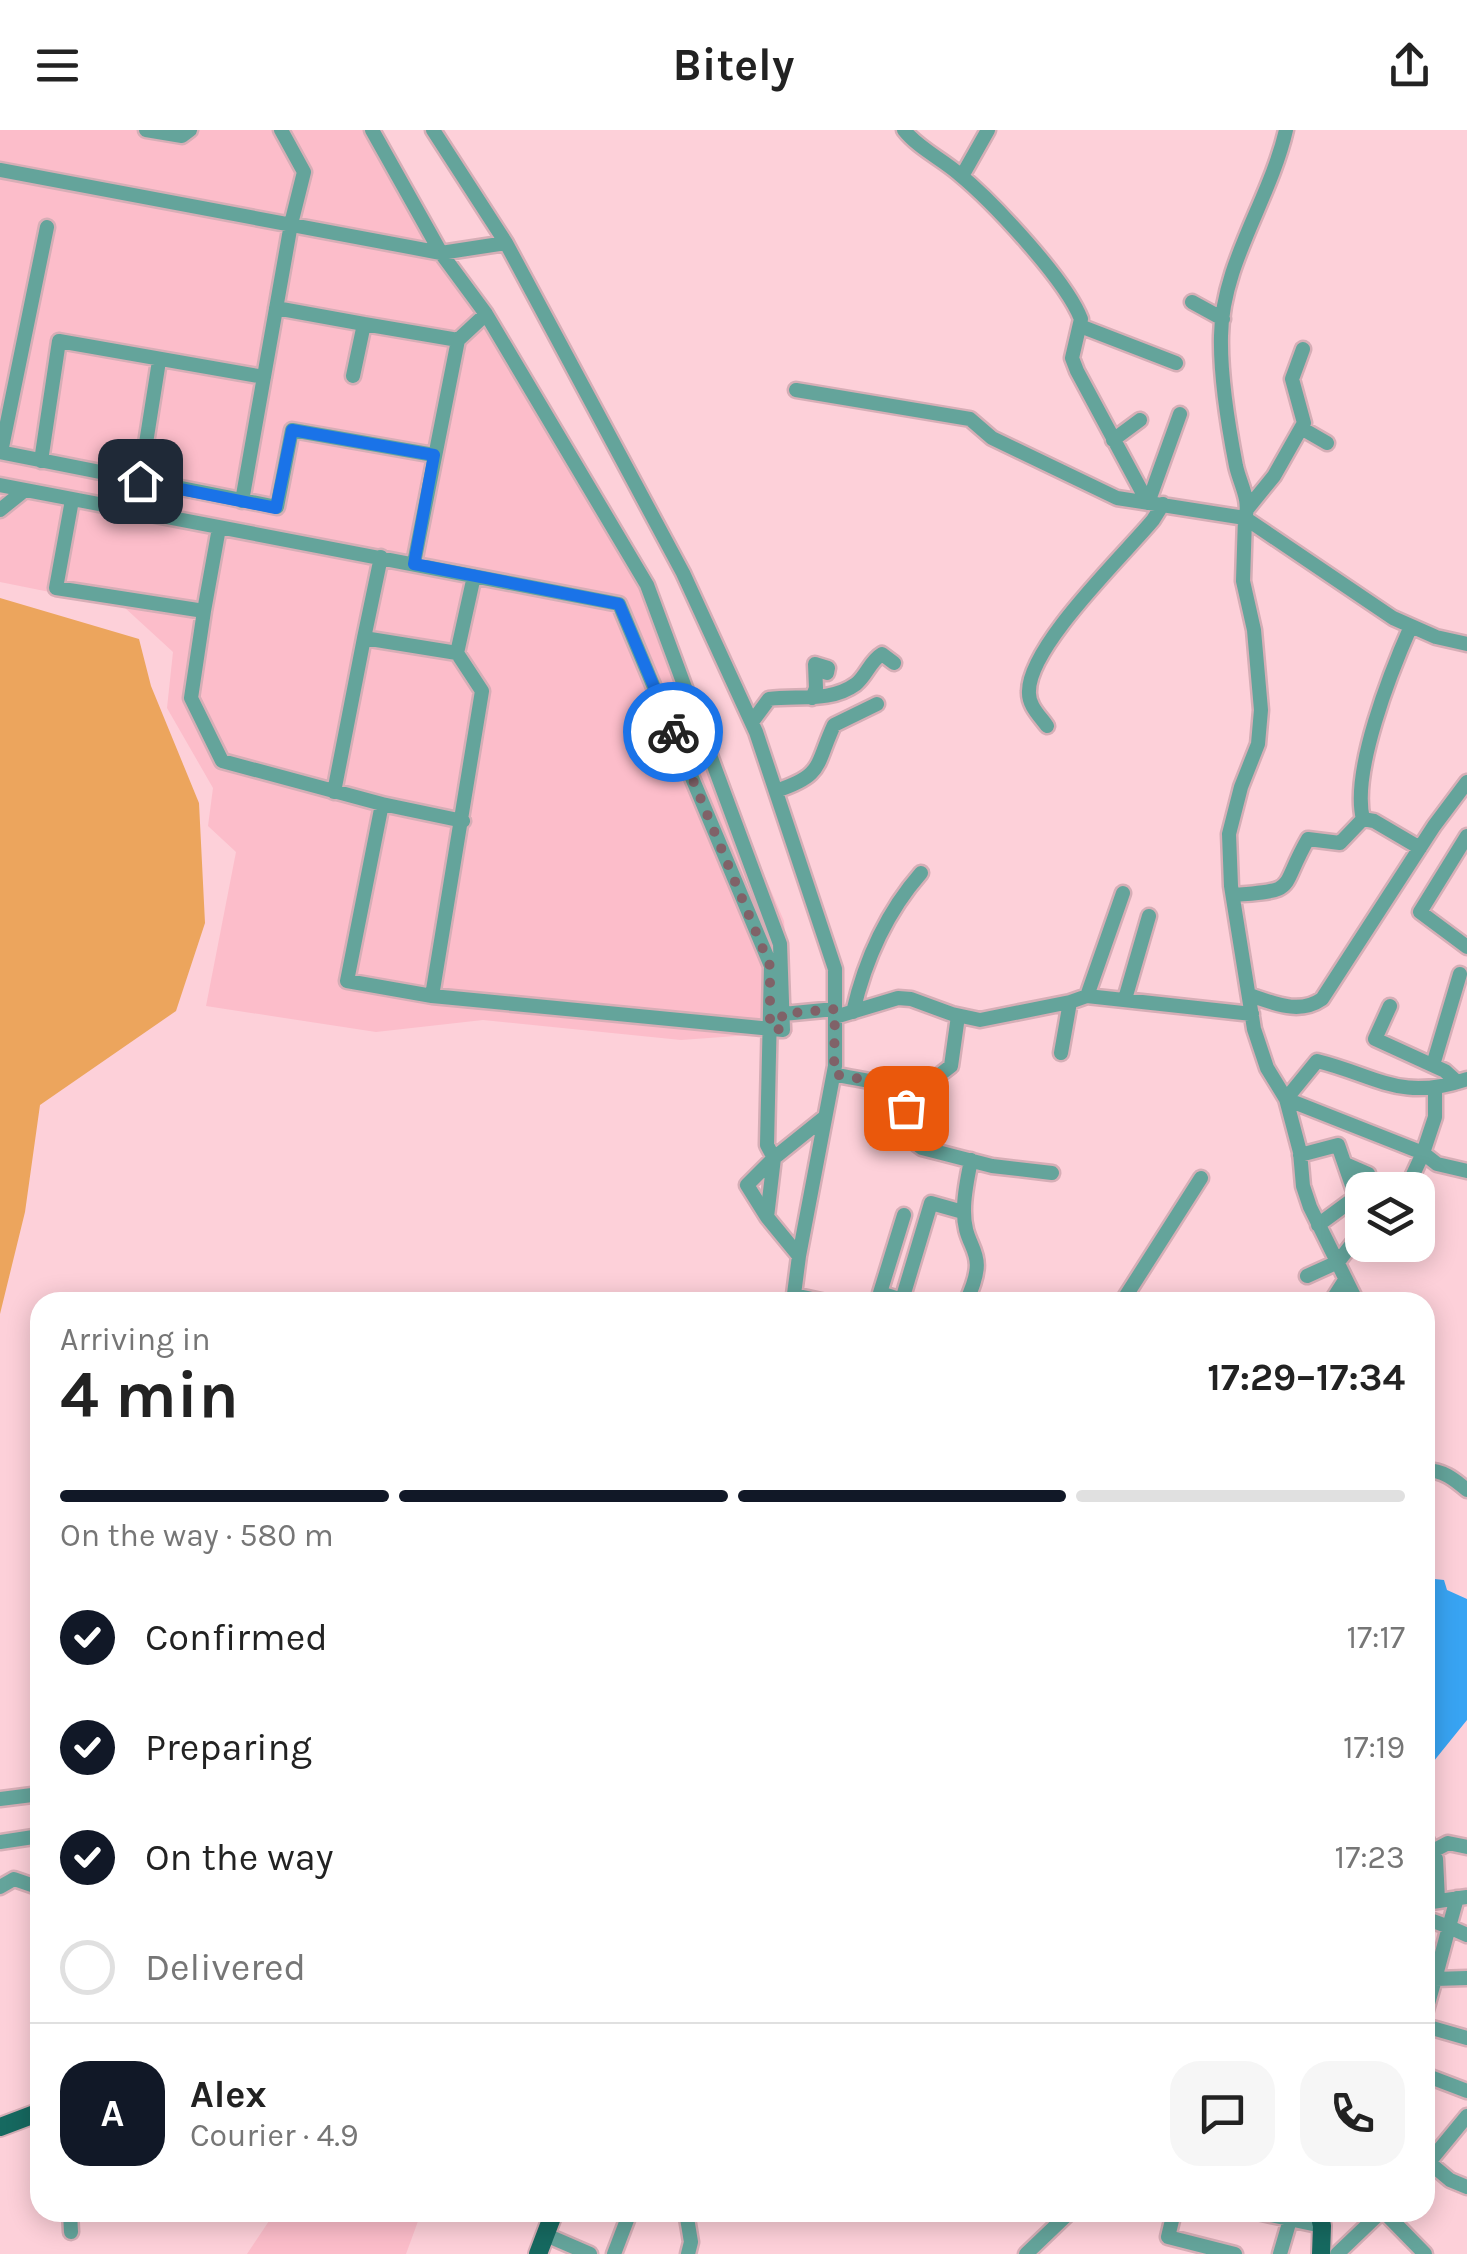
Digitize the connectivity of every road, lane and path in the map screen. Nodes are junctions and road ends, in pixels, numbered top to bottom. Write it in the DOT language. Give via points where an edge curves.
graph roads {
  1 [pos="151,130"];
  2 [pos="190,130"];
  3 [pos="281,130"];
  4 [pos="372,130"];
  5 [pos="434,130"];
  6 [pos="904,130"];
  7 [pos="988,130"];
  8 [pos="1286,130"];
  9 [pos="0,170"];
  10 [pos="962,176"];
  11 [pos="291,224"];
  12 [pos="47,228"];
  13 [pos="506,242"];
  14 [pos="441,253"];
  15 [pos="1192,302"];
  16 [pos="276,308"];
  17 [pos="486,314"];
  18 [pos="1223,319"];
  19 [pos="364,324"];
  20 [pos="1080,326"];
  21 [pos="458,340"];
  22 [pos="1303,349"];
  23 [pos="160,361"];
  24 [pos="1176,363"];
  25 [pos="352,376"];
  26 [pos="264,377"];
  27 [pos="796,390"];
  28 [pos="1180,414"];
  29 [pos="1140,420"];
  30 [pos="1301,428"];
  31 [pos="1113,440"];
  32 [pos="1328,442"];
  33 [pos="1,452"];
  34 [pos="434,455"];
  35 [pos="41,462"];
  36 [pos="140,481"];
  37 [pos="0,485"];
  38 [pos="26,490"];
  39 [pos="72,500"];
  40 [pos="242,500"];
  41 [pos="1155,504"];
  42 [pos="0,510"];
  43 [pos="1247,513"];
  44 [pos="219,528"];
  45 [pos="381,557"];
  46 [pos="414,564"];
  47 [pos="474,576"];
  48 [pos="204,612"];
  49 [pos="1411,626"];
  50 [pos="364,638"];
  51 [pos="1467,644"];
  52 [pos="457,653"];
  53 [pos="894,663"];
  54 [pos="826,673"];
  55 [pos="812,698"];
  56 [pos="877,704"];
  57 [pos="752,722"];
  58 [pos="1046,726"];
  59 [pos="1467,782"];
  60 [pos="776,791"];
  61 [pos="334,792"];
  62 [pos="382,804"];
  63 [pos="1363,819"];
  64 [pos="463,821"];
  65 [pos="1467,836"];
  66 [pos="1420,848"];
  67 [pos="922,873"];
  68 [pos="1123,893"];
  69 [pos="1232,895"];
  70 [pos="1149,916"];
  71 [pos="1464,939"];
  72 [pos="1460,974"];
  73 [pos="1249,995"];
  74 [pos="432,996"];
  75 [pos="1088,996"];
  76 [pos="1125,999"];
  77 [pos="1070,1002"];
  78 [pos="1390,1006"];
  79 [pos="853,1012"];
  80 [pos="835,1013"];
  81 [pos="782,1014"];
  82 [pos="1252,1014"];
  83 [pos="958,1016"];
  84 [pos="770,1028"];
  85 [pos="1061,1054"];
  86 [pos="1434,1065"];
  87 [pos="834,1074"];
  88 [pos="1462,1081"];
  89 [pos="1435,1090"];
  90 [pos="898,1092"];
  91 [pos="1286,1099"];
  92 [pos="825,1117"];
  93 [pos="1423,1153"];
  94 [pos="1300,1156"];
  95 [pos="774,1158"];
  96 [pos="970,1160"];
  97 [pos="1467,1171"];
  98 [pos="1363,1172"];
  99 [pos="1414,1172"];
  100 [pos="1052,1173"];
  101 [pos="1202,1178"];
  102 [pos="1345,1208"];
  103 [pos="963,1212"];
  104 [pos="904,1215"];
  105 [pos="766,1216"];
  106 [pos="1318,1226"];
  107 [pos="1345,1253"];
  108 [pos="798,1256"];
  109 [pos="1338,1262"];
  110 [pos="1306,1276"];
  111 [pos="1345,1280"];
  112 [pos="795,1292"];
  113 [pos="880,1292"];
  114 [pos="904,1292"];
  115 [pos="971,1292"];
  116 [pos="1128,1292"];
  117 [pos="1337,1292"];
  118 [pos="1352,1292"];
  119 [pos="1435,1470"];
  120 [pos="1467,1490"];
  121 [pos="30,1795"];
  122 [pos="0,1799"];
  123 [pos="30,1838"];
  124 [pos="0,1842"];
  125 [pos="1435,1845"];
  126 [pos="1467,1847"];
  127 [pos="30,1885"];
  128 [pos="0,1887"];
  129 [pos="1462,1898"];
  130 [pos="1435,1901"];
  131 [pos="1435,1922"];
  132 [pos="1450,1927"];
  133 [pos="1467,1935"];
  134 [pos="1435,1967"];
  135 [pos="1467,1978"];
  136 [pos="1435,1980"];
  137 [pos="1435,2029"];
  138 [pos="1467,2038"];
  139 [pos="1435,2078"];
  140 [pos="1467,2091"];
  141 [pos="30,2116"];
  142 [pos="1467,2116"];
  143 [pos="0,2127"];
  144 [pos="1435,2153"];
  145 [pos="1435,2169"];
  146 [pos="1467,2186"];
  147 [pos="70,2222"];
  148 [pos="551,2222"];
  149 [pos="626,2222"];
  150 [pos="688,2222"];
  151 [pos="1060,2222"];
  152 [pos="1172,2222"];
  153 [pos="1290,2222"];
  154 [pos="1321,2222"];
  155 [pos="1371,2222"];
  156 [pos="1392,2222"];
  157 [pos="71,2232"];
  158 [pos="546,2235"];
  159 [pos="538,2254"];
  160 [pos="590,2254"];
  161 [pos="614,2254"];
  162 [pos="688,2254"];
  163 [pos="1026,2254"];
  164 [pos="1234,2254"];
  165 [pos="1280,2254"];
  166 [pos="1321,2254"];
  167 [pos="1336,2254"];
  168 [pos="1425,2254"];
  1 -- 2 [label="street" via="182,136"];
  3 -- 11 [label="street" via="304,172"];
  4 -- 14 [label="street"];
  5 -- 13 [label="street"];
  6 -- 10 [label="street"];
  7 -- 10 [label="street"];
  8 -- 18 [label="street" via="1236,260"];
  9 -- 11 [label="street"];
  10 -- 20 [label="street" via="1057,277 1080,314"];
  11 -- 14 [label="street"];
  11 -- 16 [label="street"];
  12 -- 33 [label="street"];
  13 -- 14 [label="street"];
  13 -- 57 [label="street" via="684,573"];
  14 -- 17 [label="street"];
  15 -- 18 [label="street"];
  16 -- 19 [label="street"];
  16 -- 26 [label="street"];
  17 -- 21 [label="street"];
  17 -- 81 [label="street" via="647,586 780,944"];
  18 -- 43 [label="street" via="1230,429"];
  19 -- 21 [label="street"];
  19 -- 25 [label="street"];
  20 -- 24 [label="street"];
  20 -- 31 [label="street" via="1072,358"];
  21 -- 34 [label="street"];
  22 -- 30 [label="street" via="1292,379"];
  23 -- 26 [label="street"];
  23 -- 35 [label="street" via="59,340"];
  23 -- 36 [label="street"];
  26 -- 40 [label="street"];
  27 -- 41 [label="street" via="970,419 992,438 1078,482"];
  28 -- 41 [label="street"];
  29 -- 31 [label="street"];
  30 -- 32 [label="street"];
  30 -- 43 [label="street"];
  31 -- 41 [label="street"];
  33 -- 35 [label="street"];
  34 -- 40 [label="street" via="292,430 276,508"];
  34 -- 46 [label="street"];
  35 -- 36 [label="street"];
  36 -- 40 [label="street"];
  37 -- 38 [label="street"];
  38 -- 39 [label="street"];
  38 -- 42 [label="street"];
  39 -- 44 [label="street"];
  39 -- 48 [label="street" via="56,588"];
  41 -- 43 [label="street"];
  41 -- 58 [label="street" via="1153,520 1049,642 1032,675 1028,693"];
  43 -- 49 [label="street"];
  43 -- 69 [label="street" via="1243,582 1260,710 1258,744 1229,834"];
  44 -- 45 [label="street"];
  44 -- 48 [label="street"];
  45 -- 46 [label="street"];
  45 -- 50 [label="street"];
  46 -- 47 [label="street"];
  47 -- 52 [label="street"];
  47 -- 84 [label="street" via="619,604 770,966"];
  48 -- 61 [label="street" via="191,698 222,762"];
  49 -- 51 [label="street"];
  49 -- 63 [label="street" via="1376,721 1359,804"];
  50 -- 52 [label="street"];
  50 -- 61 [label="street"];
  52 -- 64 [label="street" via="482,690"];
  53 -- 55 [label="street" via="882,654 851,688"];
  54 -- 55 [label="street" via="828,668 816,664"];
  55 -- 57 [label="street" via="768,699"];
  56 -- 60 [label="street" via="834,725 819,769"];
  57 -- 60 [label="street"];
  59 -- 66 [label="street"];
  60 -- 80 [label="street" via="835,969"];
  61 -- 62 [label="street"];
  62 -- 64 [label="street"];
  62 -- 74 [label="street" via="347,982"];
  63 -- 66 [label="street"];
  63 -- 69 [label="street" via="1340,844 1308,839 1290,880 1276,892"];
  64 -- 74 [label="street"];
  65 -- 71 [label="street" via="1420,912"];
  66 -- 73 [label="street" via="1322,999 1292,1008"];
  67 -- 79 [label="street" via="876,942"];
  68 -- 75 [label="street"];
  69 -- 73 [label="street"];
  70 -- 76 [label="street"];
  72 -- 86 [label="street"];
  73 -- 82 [label="street"];
  74 -- 84 [label="street"];
  75 -- 76 [label="street"];
  75 -- 77 [label="street"];
  76 -- 82 [label="street"];
  77 -- 83 [label="street" via="980,1020"];
  77 -- 85 [label="street"];
  78 -- 86 [label="street" via="1375,1039"];
  79 -- 80 [label="street"];
  79 -- 83 [label="street" via="911,998"];
  80 -- 81 [label="street"];
  80 -- 87 [label="street"];
  81 -- 84 [label="street" via="783,1030"];
  82 -- 91 [label="street" via="1266,1068"];
  83 -- 90 [label="street" via="951,1066 928,1083"];
  84 -- 95 [label="street" via="767,1145"];
  86 -- 88 [label="street"];
  87 -- 90 [label="street"];
  87 -- 92 [label="street"];
  88 -- 89 [label="street"];
  89 -- 91 [label="street" via="1401,1088 1316,1061"];
  89 -- 93 [label="street" via="1435,1117"];
  90 -- 96 [label="street" via="914,1142"];
  91 -- 93 [label="street"];
  91 -- 94 [label="street"];
  92 -- 95 [label="street"];
  92 -- 108 [label="street"];
  93 -- 97 [label="street" via="1436,1164"];
  93 -- 99 [label="street"];
  94 -- 98 [label="street" via="1338,1145 1345,1164"];
  94 -- 106 [label="street" via="1302,1186"];
  95 -- 105 [label="street"];
  95 -- 105 [label="street" via="747,1185"];
  96 -- 100 [label="street"];
  96 -- 103 [label="street"];
  101 -- 116 [label="street"];
  102 -- 106 [label="street"];
  103 -- 114 [label="street" via="931,1203"];
  103 -- 115 [label="street" via="979,1265"];
  104 -- 113 [label="street"];
  105 -- 108 [label="street"];
  106 -- 109 [label="street"];
  107 -- 109 [label="street"];
  108 -- 112 [label="street"];
  109 -- 110 [label="street"];
  109 -- 111 [label="street"];
  111 -- 117 [label="street"];
  111 -- 118 [label="street"];
  119 -- 120 [label="street"];
  121 -- 122 [label="street"];
  123 -- 124 [label="street"];
  125 -- 126 [label="street"];
  127 -- 128 [label="street" via="14,1880"];
  129 -- 130 [label="street"];
  129 -- 132 [label="street"];
  131 -- 132 [label="street"];
  132 -- 133 [label="street"];
  132 -- 134 [label="street"];
  135 -- 136 [label="street"];
  137 -- 138 [label="street"];
  139 -- 140 [label="street"];
  141 -- 143 [label="main road"];
  142 -- 144 [label="street"];
  145 -- 146 [label="street"];
  147 -- 157 [label="street"];
  148 -- 158 [label="main road"];
  149 -- 161 [label="street"];
  150 -- 162 [label="street"];
  151 -- 163 [label="street"];
  152 -- 164 [label="street" via="1168,2237"];
  153 -- 165 [label="street"];
  154 -- 166 [label="main road"];
  155 -- 167 [label="street"];
  156 -- 168 [label="street"];
  158 -- 159 [label="main road"];
  158 -- 160 [label="street"];
}
